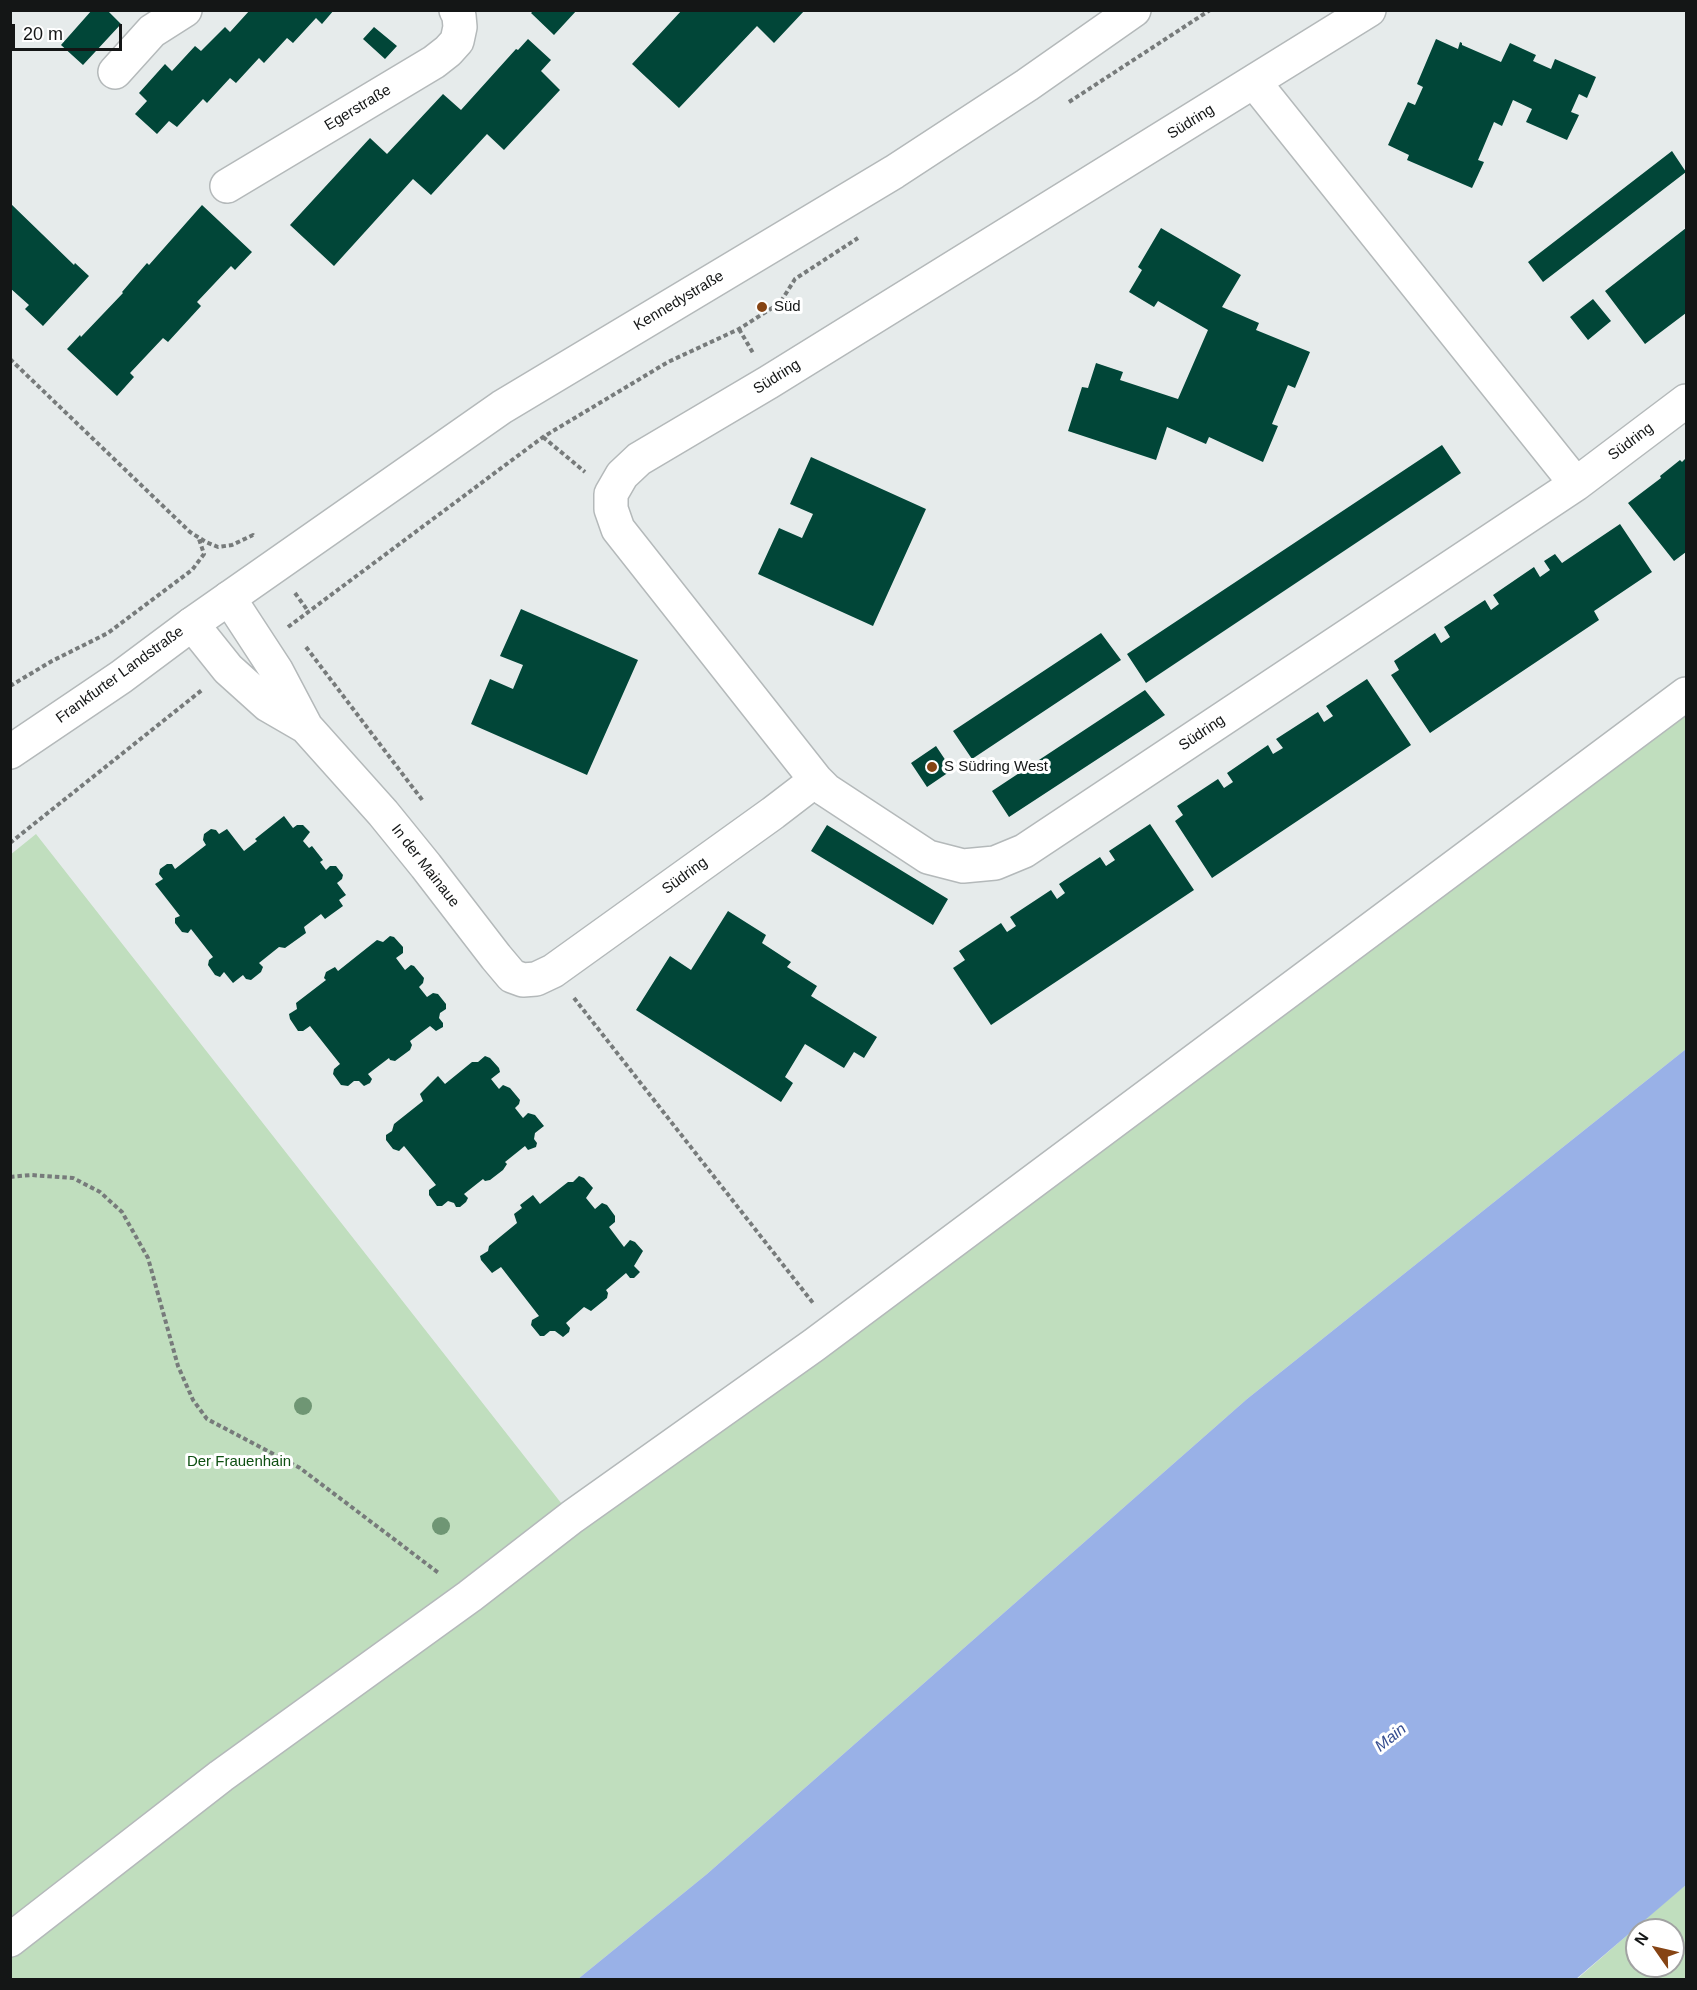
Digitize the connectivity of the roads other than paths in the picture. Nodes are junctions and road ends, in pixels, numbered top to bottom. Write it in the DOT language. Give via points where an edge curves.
graph roads {
  1 [pos="185,10"];
  2 [pos="456,10"];
  3 [pos="1134,10"];
  4 [pos="1369,10"];
  5 [pos="115,72"];
  6 [pos="1255,83"];
  7 [pos="227,186"];
  8 [pos="1686,401"];
  9 [pos="1576,484"];
  10 [pos="229,598"];
  11 [pos="192,624"];
  12 [pos="1686,694"];
  13 [pos="306,727"];
  14 [pos="10,752"];
  15 [pos="816,780"];
  16 [pos="553,971"];
  17 [pos="10,1940"];
  1 -- 5 [label="street" via="152,31"];
  2 -- 7 [label="street, Egerstraße" via="460,27 457,40 434,62"];
  3 -- 10 [label="street, Kennedystraße" via="894,172 502,407"];
  4 -- 6 [label="street, Südring"];
  6 -- 9 [label="street"];
  6 -- 15 [label="street, Südring" via="639,459 622,475 611,494 618,529"];
  8 -- 9 [label="street, Südring"];
  9 -- 15 [label="street, Südring" via="1024,851 995,864 963,866 928,857"];
  10 -- 11 [label="street, Frankfurter Landstraße"];
  10 -- 13 [label="street, In der Mainaue" via="276,670"];
  11 -- 13 [label="street, In der Mainaue" via="228,669 268,705"];
  11 -- 14 [label="street, Frankfurter Landstraße"];
  12 -- 17 [label="street" via="833,1331 220,1776"];
  13 -- 16 [label="street, In der Mainaue" via="390,822 512,976 536,979"];
  15 -- 16 [label="street, Südring"];
}
